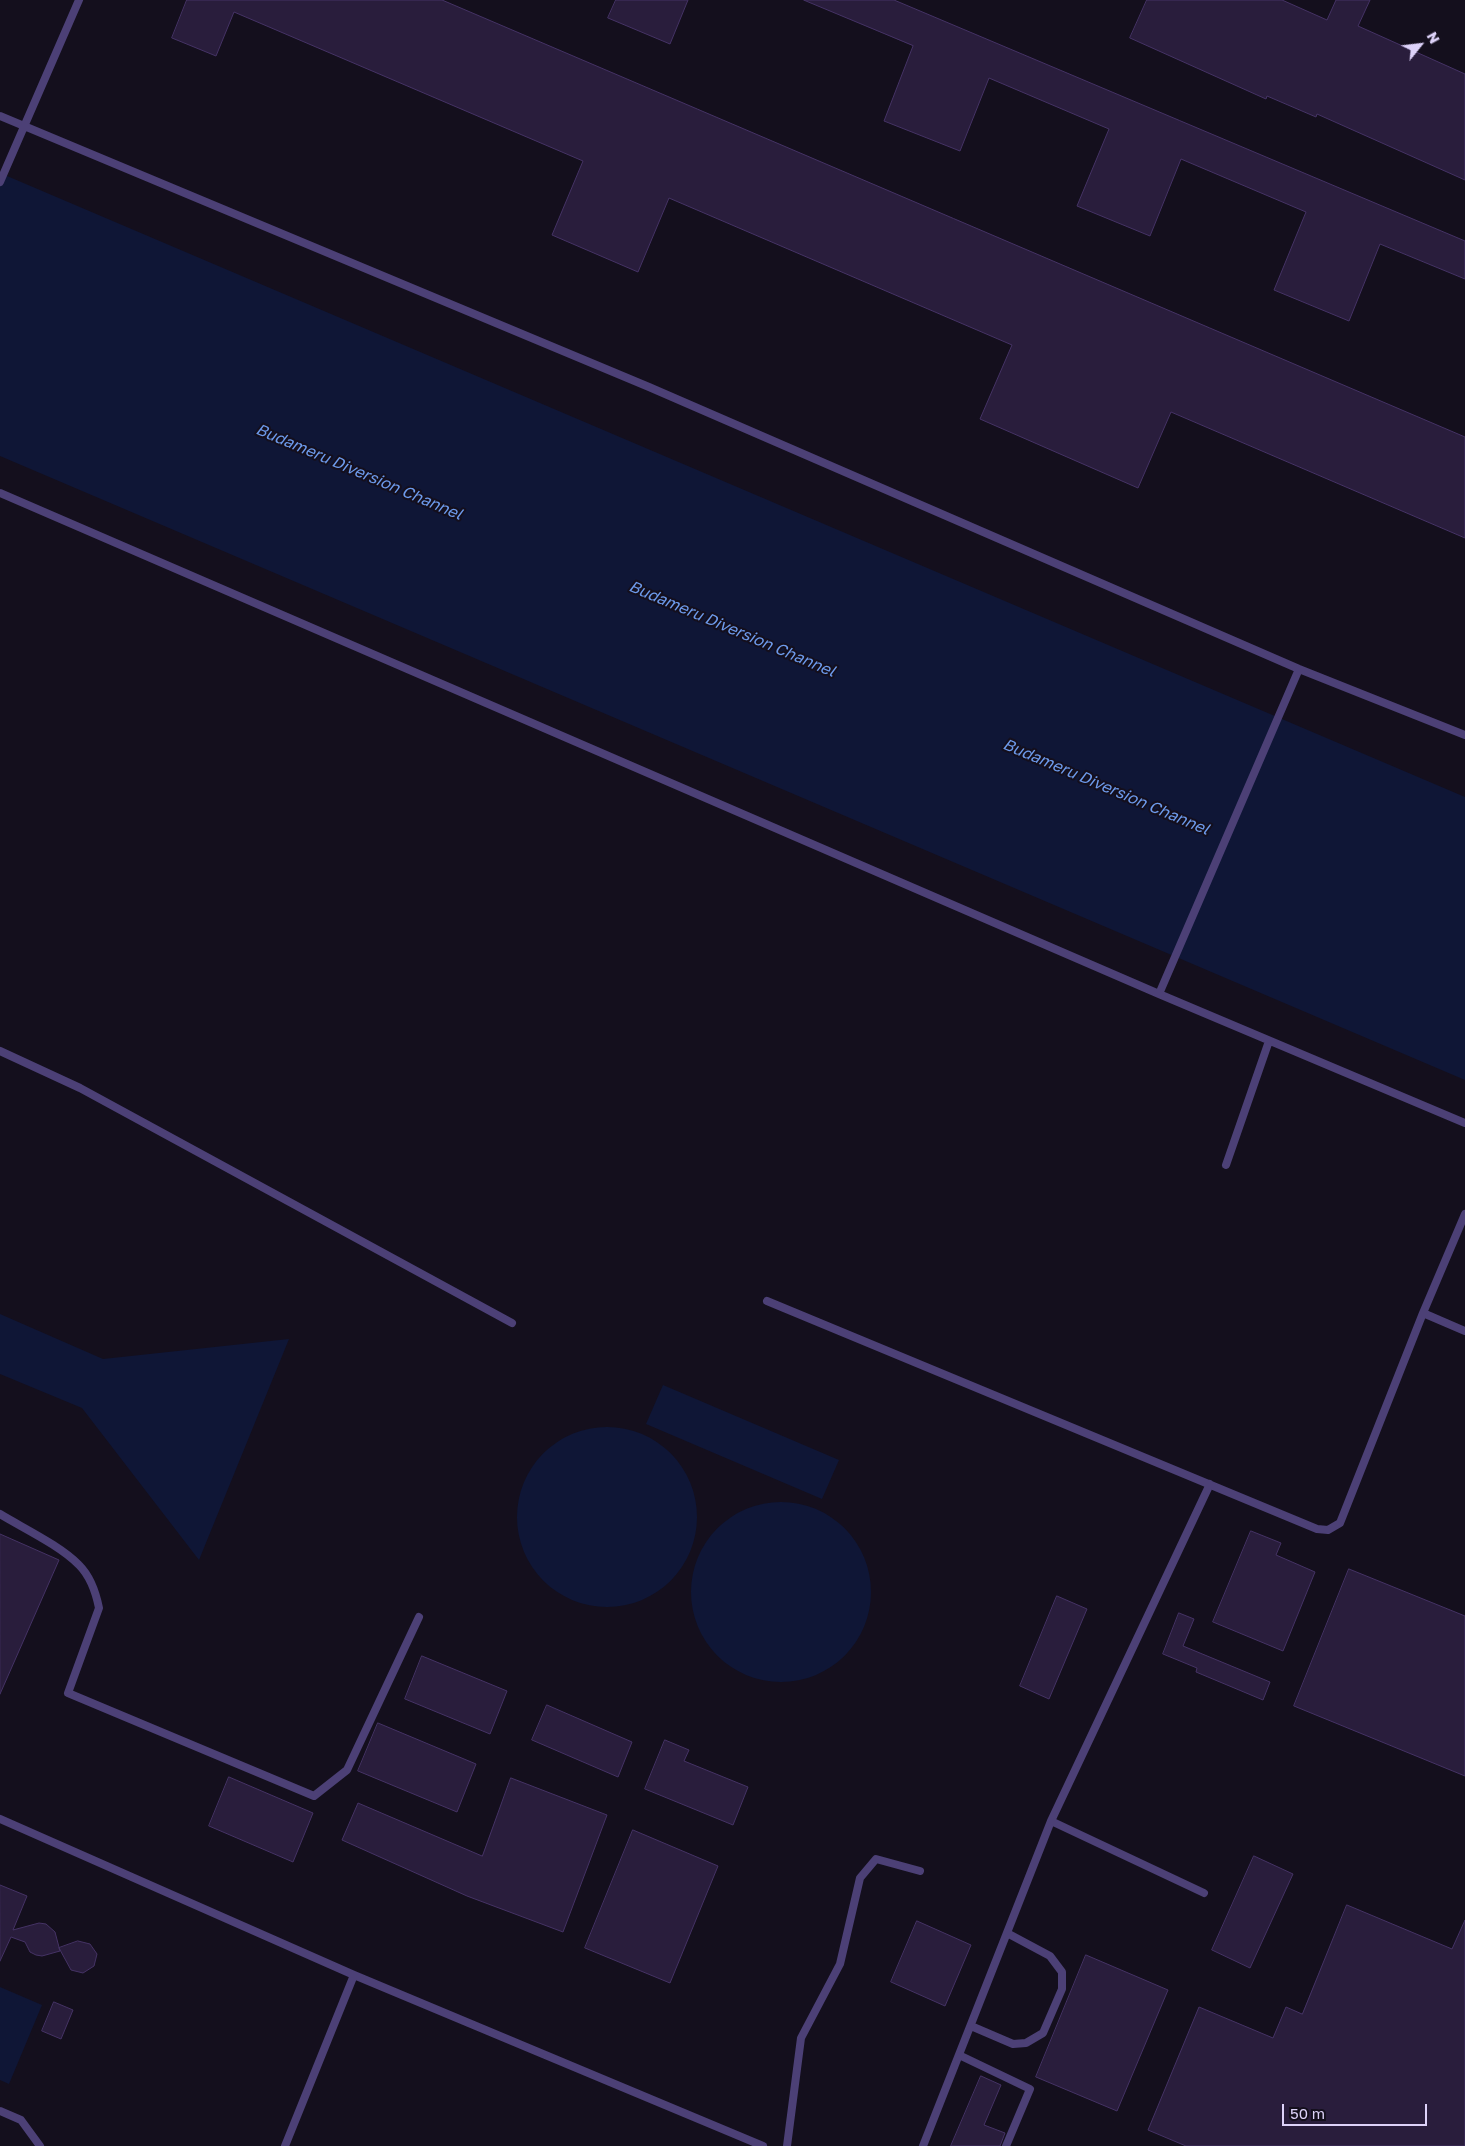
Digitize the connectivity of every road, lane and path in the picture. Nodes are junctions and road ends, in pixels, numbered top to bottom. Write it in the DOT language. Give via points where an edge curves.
graph roads {
  1 [pos="79,0"];
  2 [pos="0,116"];
  3 [pos="24,125"];
  4 [pos="0,182"];
  5 [pos="0,493"];
  6 [pos="1299,669"];
  7 [pos="1465,735"];
  8 [pos="1159,994"];
  9 [pos="1269,1041"];
  10 [pos="0,1051"];
  11 [pos="1465,1123"];
  12 [pos="1226,1165"];
  13 [pos="1465,1214"];
  14 [pos="767,1301"];
  15 [pos="1423,1313"];
  16 [pos="512,1323"];
  17 [pos="1465,1332"];
  18 [pos="1210,1484"];
  19 [pos="0,1514"];
  20 [pos="419,1617"];
  21 [pos="0,1819"];
  22 [pos="1051,1821"];
  23 [pos="920,1871"];
  24 [pos="1204,1893"];
  25 [pos="1007,1933"];
  26 [pos="354,1975"];
  27 [pos="970,2026"];
  28 [pos="959,2055"];
  29 [pos="0,2111"];
  30 [pos="40,2146"];
  31 [pos="285,2146"];
  32 [pos="763,2146"];
  33 [pos="787,2146"];
  34 [pos="923,2146"];
  35 [pos="1006,2146"];
  1 -- 3 [label="lane"];
  2 -- 3 [label="lane"];
  3 -- 4 [label="lane"];
  3 -- 6 [label="lane" via="650,387"];
  5 -- 8 [label="lane"];
  6 -- 7 [label="lane"];
  6 -- 8 [label="lane"];
  8 -- 9 [label="lane"];
  9 -- 11 [label="lane"];
  9 -- 12 [label="lane"];
  10 -- 16 [label="lane" via="80,1088"];
  13 -- 15 [label="lane"];
  14 -- 18 [label="lane"];
  15 -- 17 [label="lane"];
  15 -- 18 [label="lane" via="1340,1523 1328,1530 1317,1529"];
  18 -- 22 [label="lane"];
  19 -- 20 [label="lane" via="80,1566 96,1594 99,1608 68,1693 314,1796 347,1770"];
  21 -- 26 [label="lane"];
  22 -- 24 [label="lane"];
  22 -- 25 [label="lane"];
  23 -- 33 [label="lane" via="876,1860 860,1878 840,1964 801,2038"];
  25 -- 27 [label="lane"];
  25 -- 27 [label="lane" via="1050,1956 1062,1972 1062,1989 1043,2033 1026,2043 1013,2044"];
  26 -- 31 [label="lane"];
  26 -- 32 [label="lane"];
  27 -- 28 [label="lane"];
  28 -- 34 [label="lane"];
  28 -- 35 [label="lane" via="1030,2089"];
  29 -- 30 [label="lane" via="21,2120"];
}
